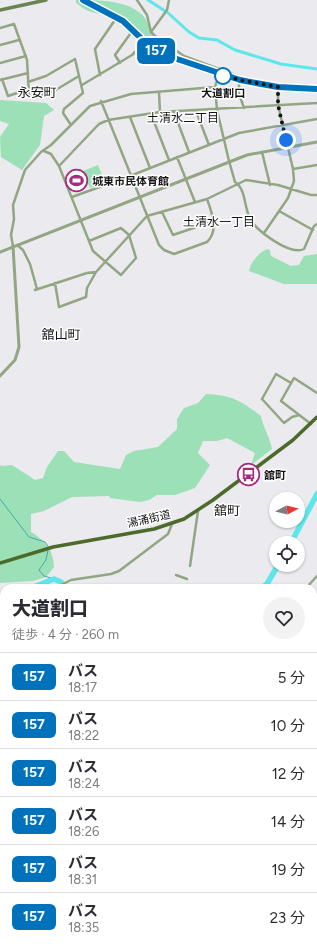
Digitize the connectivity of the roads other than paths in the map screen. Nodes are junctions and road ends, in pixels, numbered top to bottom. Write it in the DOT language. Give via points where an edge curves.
graph roads {
  1 [pos="46,0"];
  2 [pos="83,0"];
  3 [pos="137,0"];
  4 [pos="169,0"];
  5 [pos="0,10"];
  6 [pos="117,17"];
  7 [pos="0,28"];
  8 [pos="133,30"];
  9 [pos="151,32"];
  10 [pos="19,40"];
  11 [pos="145,42"];
  12 [pos="0,45"];
  13 [pos="26,56"];
  14 [pos="0,63"];
  15 [pos="120,63"];
  16 [pos="28,73"];
  17 [pos="219,74"];
  18 [pos="100,75"];
  19 [pos="79,76"];
  20 [pos="1,79"];
  21 [pos="240,80"];
  22 [pos="28,82"];
  23 [pos="252,83"];
  24 [pos="82,85"];
  25 [pos="214,87"];
  26 [pos="278,87"];
  27 [pos="29,89"];
  28 [pos="317,89"];
  29 [pos="159,92"];
  30 [pos="101,101"];
  31 [pos="317,103"];
  32 [pos="278,105"];
  33 [pos="244,108"];
  34 [pos="217,110"];
  35 [pos="196,111"];
  36 [pos="160,112"];
  37 [pos="174,112"];
  38 [pos="151,114"];
  39 [pos="130,117"];
  40 [pos="317,119"];
  41 [pos="108,120"];
  42 [pos="70,125"];
  43 [pos="283,125"];
  44 [pos="223,139"];
  45 [pos="317,142"];
  46 [pos="209,145"];
  47 [pos="288,147"];
  48 [pos="44,151"];
  49 [pos="189,152"];
  50 [pos="262,152"];
  51 [pos="177,157"];
  52 [pos="169,160"];
  53 [pos="229,161"];
  54 [pos="317,165"];
  55 [pos="59,166"];
  56 [pos="150,168"];
  57 [pos="293,169"];
  58 [pos="130,176"];
  59 [pos="186,178"];
  60 [pos="237,183"];
  61 [pos="270,185"];
  62 [pos="292,188"];
  63 [pos="317,195"];
  64 [pos="72,197"];
  65 [pos="139,198"];
  66 [pos="206,199"];
  67 [pos="196,202"];
  68 [pos="279,211"];
  69 [pos="162,212"];
  70 [pos="147,216"];
  71 [pos="81,220"];
  72 [pos="214,221"];
  73 [pos="317,224"];
  74 [pos="312,230"];
  75 [pos="264,233"];
  76 [pos="129,235"];
  77 [pos="89,241"];
  78 [pos="17,245"];
  79 [pos="13,246"];
  80 [pos="0,252"];
  81 [pos="106,262"];
  82 [pos="96,272"];
  83 [pos="56,283"];
  84 [pos="0,376"];
  85 [pos="291,383"];
  86 [pos="317,393"];
  87 [pos="299,415"];
  88 [pos="317,417"];
  89 [pos="311,424"];
  90 [pos="198,511"];
  91 [pos="172,524"];
  92 [pos="0,563"];
  93 [pos="190,566"];
  94 [pos="176,575"];
  95 [pos="317,576"];
  96 [pos="187,579"];
  97 [pos="63,584"];
  98 [pos="310,584"];
  1 -- 5 [label="main road"];
  2 -- 6 [label="main road"];
  3 -- 9 [label="street" via="149,20"];
  4 -- 9 [label="street" via="167,10"];
  6 -- 8 [label="main road"];
  6 -- 18 [label="street" via="95,49"];
  7 -- 10 [label="street" via="14,24"];
  8 -- 11 [label="main road"];
  8 -- 15 [label="street" via="115,55"];
  9 -- 23 [label="street" via="184,56"];
  10 -- 12 [label="street"];
  10 -- 13 [label="street"];
  11 -- 15 [label="street"];
  11 -- 17 [label="main road" via="162,54"];
  13 -- 14 [label="street"];
  13 -- 16 [label="street"];
  15 -- 18 [label="street"];
  16 -- 20 [label="street"];
  16 -- 22 [label="street"];
  17 -- 21 [label="main road"];
  17 -- 25 [label="street"];
  18 -- 24 [label="street"];
  19 -- 22 [label="street" via="75,59 46,76"];
  19 -- 24 [label="street"];
  19 -- 27 [label="street" via="54,91 33,98 29,95"];
  20 -- 27 [label="street" via="8,96"];
  21 -- 23 [label="main road"];
  21 -- 33 [label="street" via="238,91 243,99"];
  22 -- 27 [label="street"];
  23 -- 26 [label="main road"];
  24 -- 42 [label="street" via="83,93 64,109 63,113"];
  25 -- 29 [label="street"];
  25 -- 34 [label="street"];
  26 -- 28 [label="main road"];
  26 -- 32 [label="street"];
  29 -- 30 [label="street" via="131,94"];
  29 -- 36 [label="street"];
  30 -- 41 [label="street"];
  30 -- 42 [label="street" via="90,106"];
  31 -- 32 [label="street"];
  32 -- 33 [label="street"];
  32 -- 43 [label="street"];
  33 -- 34 [label="street"];
  34 -- 35 [label="street"];
  34 -- 44 [label="street"];
  35 -- 37 [label="street"];
  35 -- 46 [label="street"];
  36 -- 37 [label="street"];
  36 -- 38 [label="street"];
  37 -- 49 [label="street"];
  38 -- 39 [label="street"];
  38 -- 52 [label="street"];
  39 -- 41 [label="street"];
  39 -- 56 [label="street"];
  40 -- 43 [label="street"];
  41 -- 55 [label="street" via="100,124"];
  41 -- 58 [label="street"];
  42 -- 48 [label="street"];
  43 -- 44 [label="street" via="239,133"];
  43 -- 47 [label="street"];
  44 -- 46 [label="street"];
  44 -- 53 [label="street"];
  45 -- 47 [label="street"];
  46 -- 49 [label="street"];
  47 -- 50 [label="street"];
  47 -- 57 [label="street"];
  48 -- 55 [label="street" via="51,154"];
  48 -- 79 [label="street" via="25,170 13,205"];
  49 -- 51 [label="street"];
  50 -- 53 [label="street"];
  50 -- 61 [label="street"];
  51 -- 52 [label="street"];
  51 -- 59 [label="street"];
  52 -- 56 [label="street"];
  53 -- 59 [label="street"];
  53 -- 60 [label="street"];
  54 -- 57 [label="street"];
  55 -- 64 [label="street"];
  56 -- 58 [label="street"];
  57 -- 62 [label="street"];
  58 -- 64 [label="street"];
  58 -- 65 [label="street"];
  59 -- 65 [label="street"];
  59 -- 67 [label="street"];
  60 -- 61 [label="street" via="246,180"];
  60 -- 66 [label="street"];
  60 -- 75 [label="street" via="250,220"];
  61 -- 62 [label="street"];
  62 -- 63 [label="street"];
  62 -- 68 [label="street"];
  64 -- 71 [label="street"];
  65 -- 70 [label="street"];
  65 -- 71 [label="street"];
  66 -- 67 [label="street"];
  66 -- 72 [label="street"];
  67 -- 69 [label="street"];
  68 -- 74 [label="street"];
  68 -- 75 [label="street"];
  69 -- 70 [label="street"];
  69 -- 72 [label="street" via="173,235"];
  70 -- 72 [label="street" via="159,246 174,254 210,240"];
  70 -- 76 [label="street"];
  71 -- 77 [label="street"];
  71 -- 78 [label="street"];
  73 -- 74 [label="street"];
  74 -- 75 [label="street" via="306,246 300,251 284,248"];
  76 -- 77 [label="street" via="121,228"];
  76 -- 81 [label="street"];
  76 -- 81 [label="street" via="136,258 121,275"];
  77 -- 81 [label="street" via="93,250"];
  78 -- 79 [label="street"];
  78 -- 83 [label="street" via="23,250 30,264 36,290"];
  79 -- 80 [label="street"];
  79 -- 84 [label="street" via="19,347 15,360"];
  81 -- 82 [label="street"];
  82 -- 83 [label="street"];
  82 -- 83 [label="street" via="86,289 86,297 59,307"];
  85 -- 86 [label="street" via="294,378"];
  85 -- 87 [label="street" via="281,401"];
  85 -- 87 [label="street" via="276,374 262,399 284,423"];
  87 -- 89 [label="street"];
  88 -- 89 [label="main road, 湯涌街道"];
  89 -- 90 [label="main road, 湯涌街道"];
  90 -- 91 [label="main road, 湯涌街道"];
  90 -- 93 [label="street"];
  91 -- 92 [label="main road, 湯涌街道" via="53,547"];
  91 -- 97 [label="street" via="168,534 119,571 83,577"];
  94 -- 96 [label="street"];
  95 -- 98 [label="street"];
}
